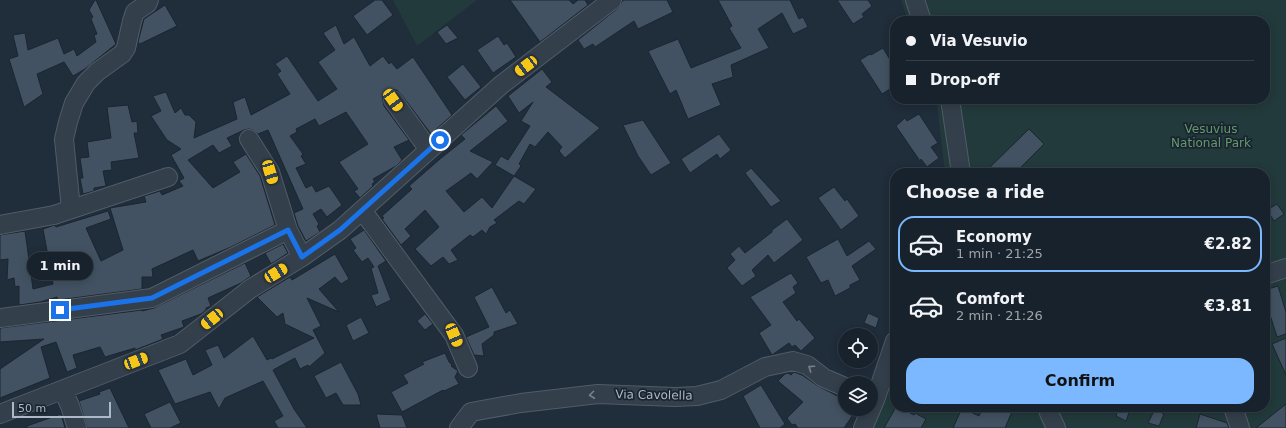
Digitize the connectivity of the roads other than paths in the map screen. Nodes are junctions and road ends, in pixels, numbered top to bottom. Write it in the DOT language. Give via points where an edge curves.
graph roads {
  1 [pos="149,0"];
  2 [pos="612,0"];
  3 [pos="915,0"];
  4 [pos="920,16"];
  5 [pos="393,100"];
  6 [pos="951,104"];
  7 [pos="249,139"];
  8 [pos="429,150"];
  9 [pos="960,168"];
  10 [pos="168,177"];
  11 [pos="71,209"];
  12 [pos="362,210"];
  13 [pos="0,225"];
  14 [pos="288,230"];
  15 [pos="302,257"];
  16 [pos="1286,268"];
  17 [pos="1270,273"];
  18 [pos="0,318"];
  19 [pos="890,354"];
  20 [pos="468,368"];
  21 [pos="838,384"];
  22 [pos="878,386"];
  23 [pos="63,390"];
  24 [pos="1049,412"];
  25 [pos="1235,412"];
  26 [pos="0,414"];
  27 [pos="867,416"];
  28 [pos="77,428"];
  29 [pos="460,428"];
  30 [pos="863,428"];
  31 [pos="1056,428"];
  32 [pos="1240,428"];
  1 -- 11 [label="street" via="148,4 135,12 126,48 122,54 86,83 74,103 64,139"];
  2 -- 8 [label="street" via="501,85"];
  3 -- 4 [label="street"];
  5 -- 8 [label="street"];
  6 -- 9 [label="street"];
  7 -- 14 [label="street" via="270,172"];
  8 -- 12 [label="street"];
  10 -- 11 [label="street"];
  11 -- 13 [label="street" via="54,215"];
  12 -- 15 [label="street" via="340,230"];
  12 -- 20 [label="street" via="454,335"];
  14 -- 15 [label="street"];
  14 -- 18 [label="street" via="152,298"];
  15 -- 23 [label="street" via="250,288 180,344"];
  16 -- 17 [label="street"];
  19 -- 22 [label="street"];
  21 -- 29 [label="street, Via Cavolella, one-way" via="824,378 807,365 793,362 765,367 721,390 697,396 598,394 521,403 471,412"];
  23 -- 26 [label="street"];
  23 -- 28 [label="street"];
  24 -- 31 [label="street"];
  25 -- 32 [label="street"];
  27 -- 30 [label="street"];
}
